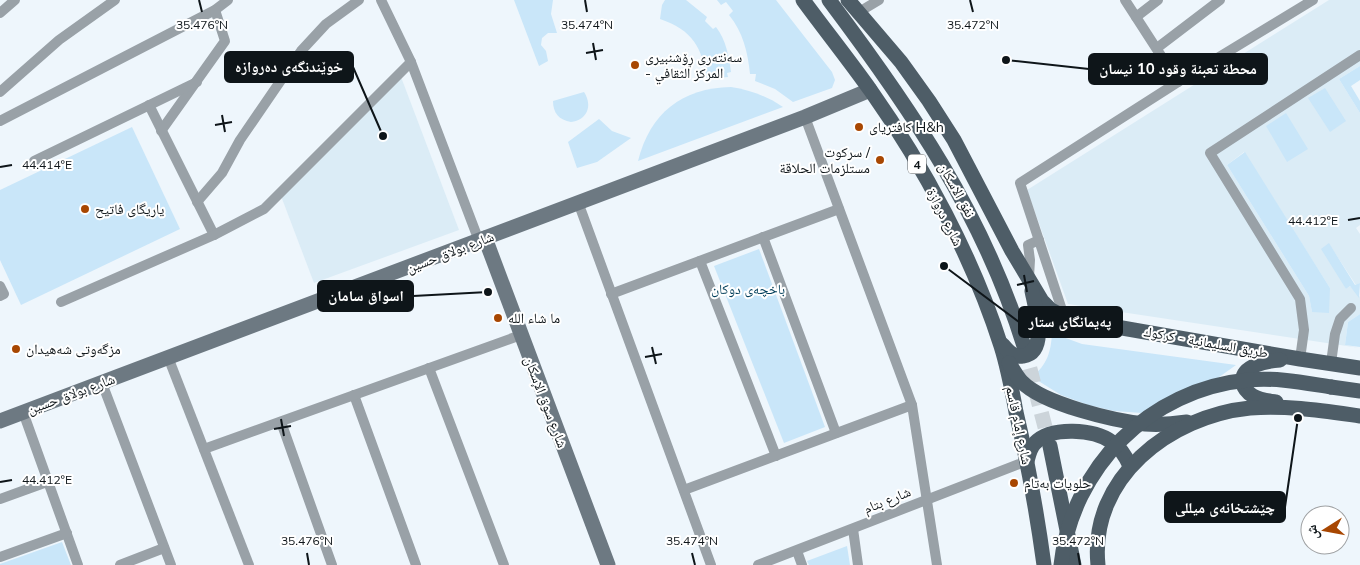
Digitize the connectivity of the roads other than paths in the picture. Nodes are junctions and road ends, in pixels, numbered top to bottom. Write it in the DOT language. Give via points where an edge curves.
graph roads {
  1 [pos="15,0"];
  2 [pos="115,0"];
  3 [pos="228,0"];
  4 [pos="359,0"];
  5 [pos="382,0"];
  6 [pos="803,0"];
  7 [pos="829,0"];
  8 [pos="848,0"];
  9 [pos="879,0"];
  10 [pos="1125,0"];
  11 [pos="1158,0"];
  12 [pos="1220,0"];
  13 [pos="1313,0"];
  14 [pos="215,10"];
  15 [pos="859,12"];
  16 [pos="0,13"];
  17 [pos="1136,17"];
  18 [pos="1157,48"];
  19 [pos="1360,55"];
  20 [pos="411,62"];
  21 [pos="196,82"];
  22 [pos="1178,82"];
  23 [pos="870,90"];
  24 [pos="0,92"];
  25 [pos="149,105"];
  26 [pos="805,117"];
  27 [pos="0,121"];
  28 [pos="161,131"];
  29 [pos="34,161"];
  30 [pos="197,202"];
  31 [pos="578,202"];
  32 [pos="839,208"];
  33 [pos="214,235"];
  34 [pos="763,237"];
  35 [pos="482,239"];
  36 [pos="1039,240"];
  37 [pos="700,261"];
  38 [pos="1029,277"];
  39 [pos="0,286"];
  40 [pos="612,294"];
  41 [pos="0,296"];
  42 [pos="60,302"];
  43 [pos="1351,308"];
  44 [pos="1058,313"];
  45 [pos="992,321"];
  46 [pos="521,335"];
  47 [pos="1001,345"];
  48 [pos="1024,346"];
  49 [pos="168,358"];
  50 [pos="1301,359"];
  51 [pos="1331,364"];
  52 [pos="429,368"];
  53 [pos="1360,368"];
  54 [pos="102,383"];
  55 [pos="1360,391"];
  56 [pos="354,395"];
  57 [pos="912,405"];
  58 [pos="1304,409"];
  59 [pos="23,412"];
  60 [pos="1360,416"];
  61 [pos="0,421"];
  62 [pos="1201,421"];
  63 [pos="280,422"];
  64 [pos="836,432"];
  65 [pos="1050,446"];
  66 [pos="204,449"];
  67 [pos="776,456"];
  68 [pos="1027,461"];
  69 [pos="1130,466"];
  70 [pos="47,482"];
  71 [pos="684,490"];
  72 [pos="927,498"];
  73 [pos="0,499"];
  74 [pos="853,528"];
  75 [pos="67,533"];
  76 [pos="164,548"];
  77 [pos="797,551"];
  78 [pos="0,557"];
  79 [pos="78,565"];
  80 [pos="120,565"];
  81 [pos="170,565"];
  82 [pos="249,565"];
  83 [pos="332,565"];
  84 [pos="416,565"];
  85 [pos="504,565"];
  86 [pos="608,565"];
  87 [pos="711,565"];
  88 [pos="758,565"];
  89 [pos="802,565"];
  90 [pos="858,565"];
  91 [pos="937,565"];
  92 [pos="1044,565"];
  93 [pos="1061,565"];
  94 [pos="1074,565"];
  95 [pos="1098,565"];
  1 -- 16 [label="street"];
  2 -- 24 [label="street" via="59,40"];
  3 -- 14 [label="street"];
  4 -- 30 [label="street" via="326,24 301,51 222,172"];
  5 -- 20 [label="street"];
  6 -- 23 [label="main road, شارع دروازة / 4"];
  7 -- 48 [label="main road, نفق الاسكان" via="903,101 950,175 994,263"];
  8 -- 15 [label="main road"];
  9 -- 15 [label="street"];
  10 -- 17 [label="street"];
  11 -- 17 [label="street"];
  12 -- 18 [label="street"];
  13 -- 22 [label="street"];
  14 -- 21 [label="street" via="226,41"];
  14 -- 27 [label="street"];
  15 -- 38 [label="main road" via="929,101"];
  17 -- 18 [label="street"];
  18 -- 22 [label="street"];
  19 -- 50 [label="street" via="1210,153 1300,299 1304,330"];
  20 -- 33 [label="street" via="264,209"];
  20 -- 35 [label="street"];
  21 -- 25 [label="street"];
  21 -- 28 [label="street"];
  22 -- 36 [label="street" via="1020,183"];
  23 -- 26 [label="street, شارع بولاق حسين"];
  23 -- 45 [label="main road, شارع دروازة / 4" via="908,147 936,199"];
  25 -- 28 [label="street"];
  25 -- 29 [label="street"];
  26 -- 31 [label="street, شارع بولاق حسين"];
  26 -- 32 [label="street"];
  28 -- 30 [label="street"];
  30 -- 33 [label="street"];
  31 -- 35 [label="street, شارع بولاق حسين"];
  31 -- 40 [label="street"];
  32 -- 34 [label="street"];
  32 -- 57 [label="street"];
  33 -- 42 [label="street"];
  34 -- 37 [label="street"];
  34 -- 64 [label="street"];
  35 -- 46 [label="street, شارع سوق الإسكان"];
  35 -- 49 [label="street, شارع بولاق حسين"];
  36 -- 38 [label="street" via="1028,244"];
  36 -- 44 [label="street"];
  37 -- 40 [label="street"];
  37 -- 67 [label="street"];
  38 -- 44 [label="main road" via="1042,301"];
  38 -- 45 [label="main road" via="1038,327 1033,351 1022,356 1011,353"];
  39 -- 41 [label="street" via="4,294"];
  40 -- 71 [label="street"];
  43 -- 51 [label="street" via="1340,319"];
  44 -- 50 [label="main road, طريق السليمانية - كركوك" via="1082,321"];
  45 -- 47 [label="main road, شارع دروازة / 4"];
  46 -- 52 [label="street"];
  46 -- 86 [label="street, شارع سوق الإسكان"];
  47 -- 62 [label="main road" via="1021,381 1062,404 1132,422 1170,424"];
  47 -- 68 [label="main road, شارع إمام قاسم"];
  49 -- 54 [label="street, شارع بولاق حسين"];
  49 -- 66 [label="street"];
  50 -- 51 [label="main road, طريق السليمانية - كركوك"];
  50 -- 58 [label="main road" via="1262,363 1248,370 1243,379 1245,388 1255,397"];
  51 -- 53 [label="main road, طريق السليمانية - كركوك"];
  52 -- 56 [label="street"];
  52 -- 85 [label="street"];
  54 -- 59 [label="street, شارع بولاق حسين"];
  54 -- 76 [label="street"];
  55 -- 93 [label="main road, bridge" via="1272,380 1238,382 1179,398 1137,426 1117,444 1089,481 1072,518"];
  56 -- 63 [label="street"];
  56 -- 84 [label="street"];
  57 -- 64 [label="street"];
  57 -- 72 [label="street"];
  58 -- 60 [label="main road"];
  58 -- 62 [label="main road" via="1248,409"];
  59 -- 61 [label="street, شارع بولاق حسين"];
  59 -- 70 [label="street"];
  62 -- 69 [label="main road" via="1160,441"];
  63 -- 66 [label="street"];
  63 -- 83 [label="street"];
  64 -- 67 [label="street"];
  65 -- 94 [label="main road"];
  66 -- 82 [label="street"];
  67 -- 71 [label="street"];
  68 -- 69 [label="main road" via="1032,446 1040,439 1059,432 1081,432 1111,441"];
  68 -- 72 [label="street, شارع بتام"];
  68 -- 92 [label="main road, شارع إمام قاسم"];
  69 -- 95 [label="main road" via="1102,514 1097,541"];
  70 -- 73 [label="street"];
  70 -- 75 [label="street"];
  71 -- 87 [label="street"];
  72 -- 74 [label="street, شارع بتام"];
  72 -- 91 [label="street"];
  74 -- 77 [label="street, شارع بتام"];
  74 -- 90 [label="street"];
  75 -- 78 [label="street"];
  75 -- 79 [label="street"];
  76 -- 80 [label="street"];
  76 -- 81 [label="street"];
  77 -- 88 [label="street, شارع بتام"];
  77 -- 89 [label="street"];
}
